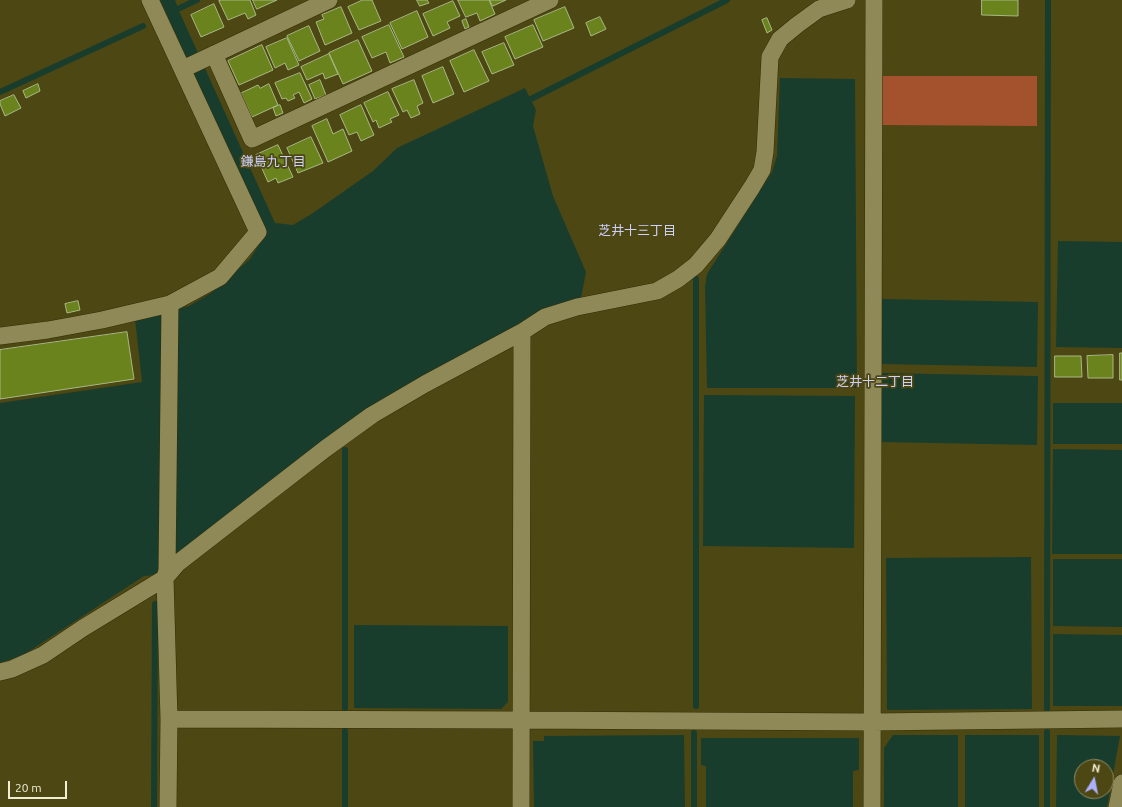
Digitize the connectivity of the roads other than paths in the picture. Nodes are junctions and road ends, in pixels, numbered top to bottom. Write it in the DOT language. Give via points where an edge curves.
graph roads {
  1 [pos="150,0"];
  2 [pos="329,0"];
  3 [pos="550,0"];
  4 [pos="847,0"];
  5 [pos="874,0"];
  6 [pos="210,56"];
  7 [pos="182,69"];
  8 [pos="170,307"];
  9 [pos="522,332"];
  10 [pos="0,336"];
  11 [pos="166,574"];
  12 [pos="0,672"];
  13 [pos="169,719"];
  14 [pos="1122,719"];
  15 [pos="521,720"];
  16 [pos="872,722"];
  17 [pos="1122,783"];
  18 [pos="168,807"];
  19 [pos="521,807"];
  20 [pos="872,807"];
  21 [pos="1118,807"];
  1 -- 7 [label="street"];
  2 -- 6 [label="street"];
  3 -- 6 [label="street" via="252,139"];
  4 -- 9 [label="street" via="819,9 780,39 770,57 762,170 718,239 696,265 657,291 578,307 545,317"];
  5 -- 16 [label="street"];
  6 -- 7 [label="street"];
  7 -- 8 [label="street" via="258,232 220,276"];
  8 -- 10 [label="street" via="48,330"];
  8 -- 11 [label="street"];
  9 -- 11 [label="street" via="372,415"];
  9 -- 15 [label="street"];
  11 -- 12 [label="street" via="43,655"];
  11 -- 13 [label="street"];
  13 -- 15 [label="street"];
  13 -- 18 [label="street"];
  14 -- 16 [label="street"];
  15 -- 16 [label="street"];
  15 -- 19 [label="street"];
  16 -- 20 [label="street"];
  17 -- 21 [label="street"];
}
